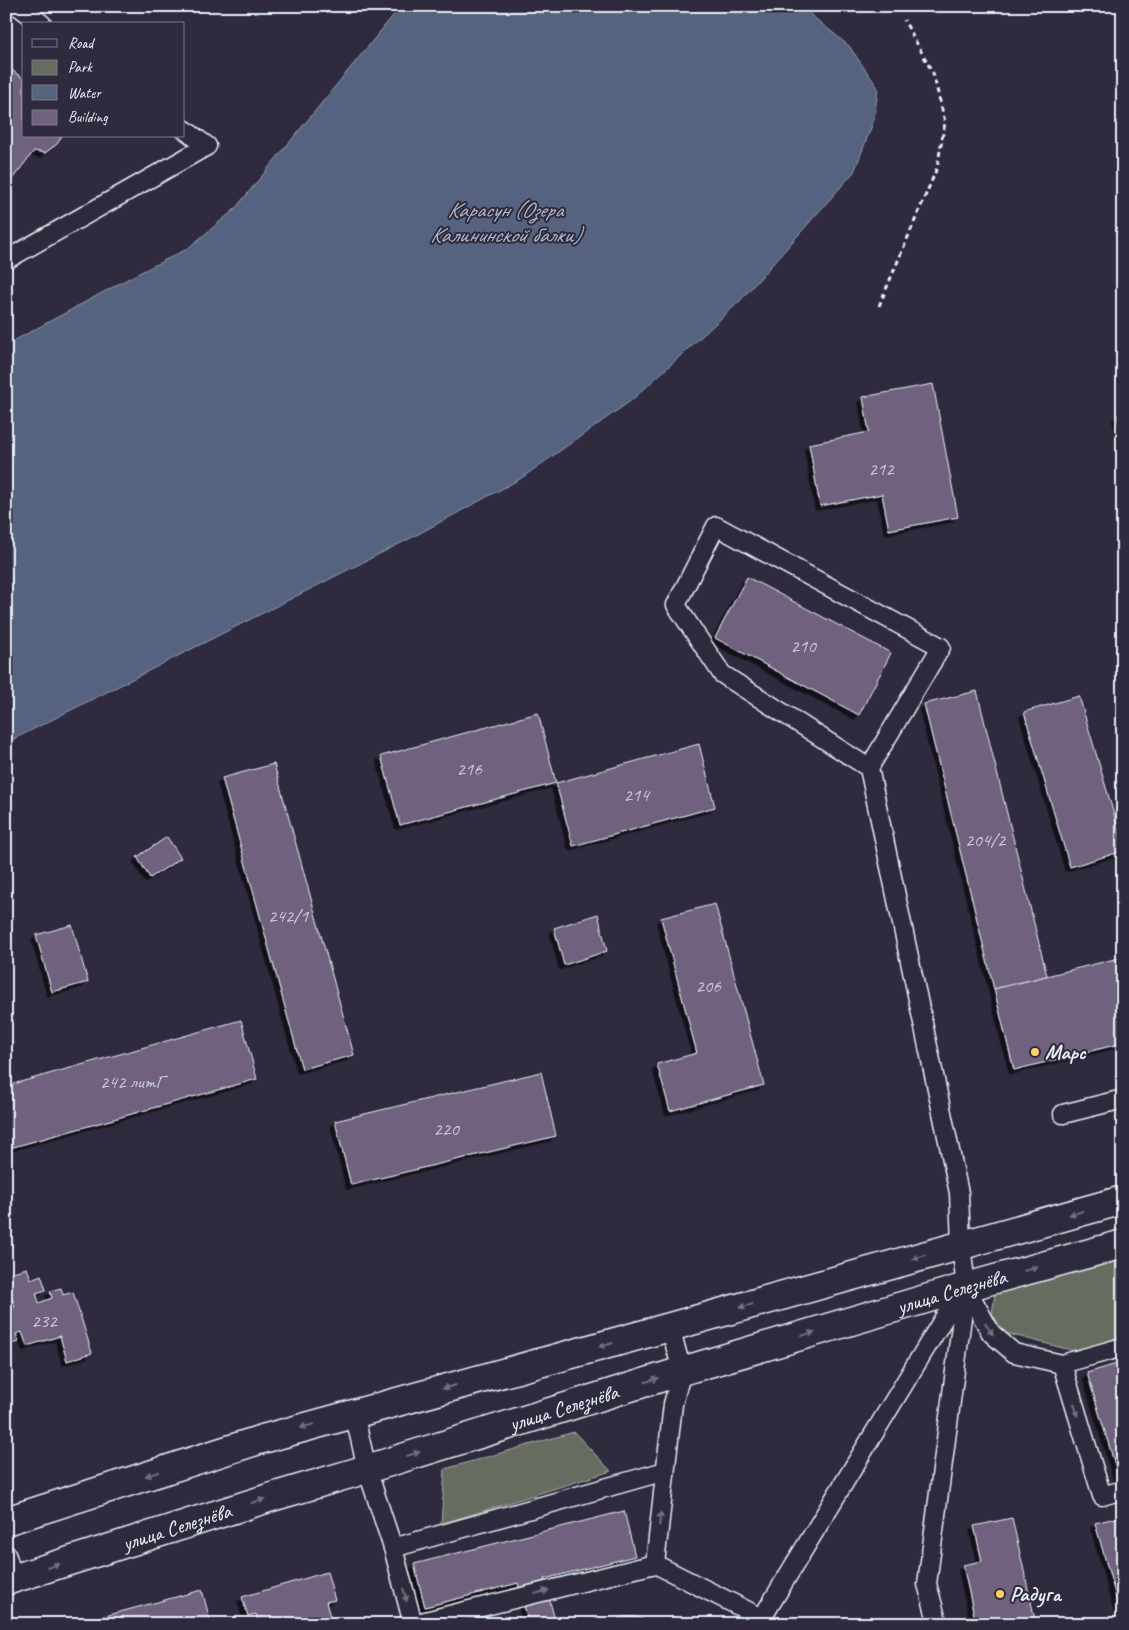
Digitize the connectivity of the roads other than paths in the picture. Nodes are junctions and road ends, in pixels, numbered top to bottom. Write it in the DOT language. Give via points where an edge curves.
graph roads {
  1 [pos="18,6"];
  2 [pos="39,22"];
  3 [pos="185,130"];
  4 [pos="6,260"];
  5 [pos="869,768"];
  6 [pos="1123,1099"];
  7 [pos="1063,1114"];
  8 [pos="1123,1200"];
  9 [pos="1123,1244"];
  10 [pos="961,1245"];
  11 [pos="966,1287"];
  12 [pos="670,1327"];
  13 [pos="1123,1347"];
  14 [pos="1062,1364"];
  15 [pos="682,1371"];
  16 [pos="354,1413"];
  17 [pos="367,1469"];
  18 [pos="665,1471"];
  19 [pos="1123,1490"];
  20 [pos="6,1521"];
  21 [pos="393,1548"];
  22 [pos="655,1564"];
  23 [pos="9,1571"];
  24 [pos="938,1624"];
  1 -- 2 [label="lane"];
  3 -- 4 [label="lane" via="207,146"];
  5 -- 5 [label="lane" via="722,674 676,605 716,526 942,647"];
  5 -- 10 [label="lane" via="959,1193"];
  6 -- 7 [label="lane"];
  8 -- 10 [label="main road, улица Селезнёва, one-way"];
  11 -- 9 [label="main road, улица Селезнёва, one-way"];
  10 -- 11 [label="lane"];
  10 -- 12 [label="main road, улица Селезнёва, one-way"];
  11 -- 14 [label="lane, one-way" via="991,1334 1014,1353"];
  15 -- 11 [label="main road, улица Селезнёва, one-way"];
  11 -- 22 [label="lane" via="762,1618"];
  11 -- 24 [label="lane" via="927,1584"];
  12 -- 15 [label="lane"];
  12 -- 16 [label="main road, улица Селезнёва, one-way"];
  13 -- 14 [label="lane"];
  14 -- 19 [label="lane, one-way" via="1102,1496"];
  17 -- 15 [label="main road, улица Селезнёва, one-way"];
  15 -- 18 [label="lane" via="673,1404"];
  16 -- 17 [label="lane"];
  16 -- 20 [label="main road, улица Селезнёва, one-way"];
  17 -- 21 [label="lane"];
  23 -- 17 [label="main road, улица Селезнёва, one-way"];
  18 -- 21 [label="lane"];
  22 -- 18 [label="lane, one-way"];
  21 -- 22 [label="lane, one-way" via="414,1624"];
}
